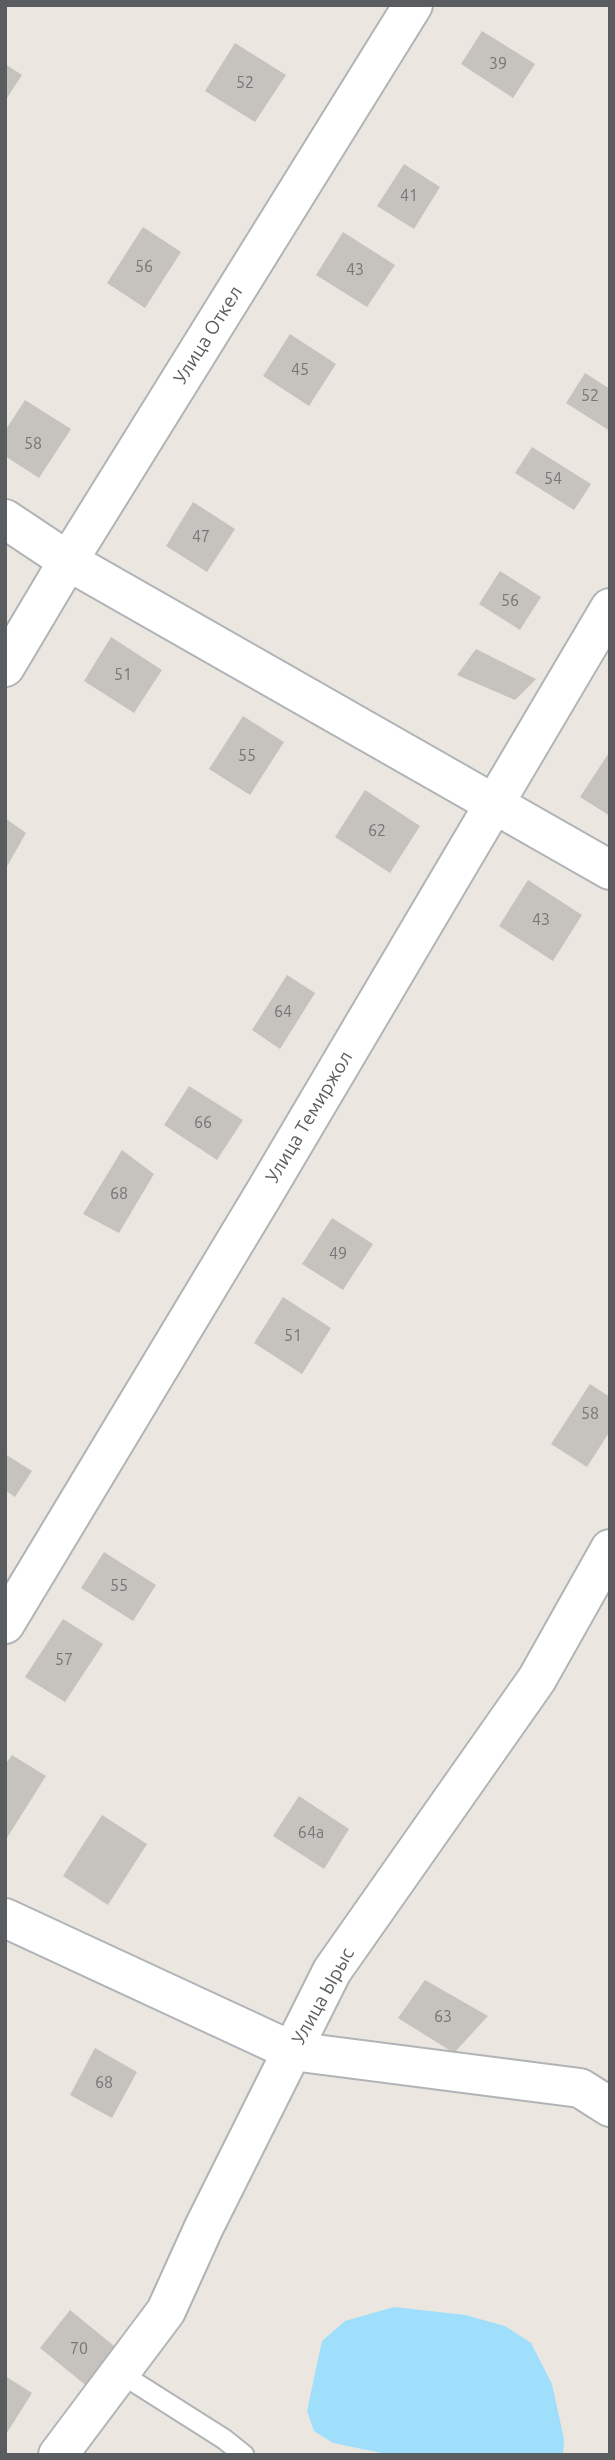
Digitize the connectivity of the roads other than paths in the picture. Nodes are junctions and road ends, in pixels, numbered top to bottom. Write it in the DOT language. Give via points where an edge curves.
graph roads {
  1 [pos="413,5"];
  2 [pos="5,519"];
  3 [pos="68,561"];
  4 [pos="610,608"];
  5 [pos="5,667"];
  6 [pos="494,804"];
  7 [pos="610,870"];
  8 [pos="610,1549"];
  9 [pos="5,1624"];
  10 [pos="5,1918"];
  11 [pos="292,2051"];
  12 [pos="610,2107"];
  13 [pos="120,2373"];
  14 [pos="58,2455"];
  15 [pos="244,2455"];
  1 -- 3 [label="street, Улица Откел"];
  2 -- 3 [label="street"];
  3 -- 5 [label="street, Улица Откел"];
  3 -- 6 [label="street"];
  4 -- 6 [label="street, Улица Темиржол"];
  6 -- 7 [label="street"];
  6 -- 9 [label="street, Улица Темиржол"];
  8 -- 11 [label="street, Улица Ырыс" via="537,1679 332,1971"];
  10 -- 11 [label="street"];
  11 -- 12 [label="street" via="580,2088"];
  11 -- 13 [label="street, Улица Ырыс" via="166,2311"];
  13 -- 14 [label="street, Улица Ырыс"];
  13 -- 15 [label="lane"];
}
